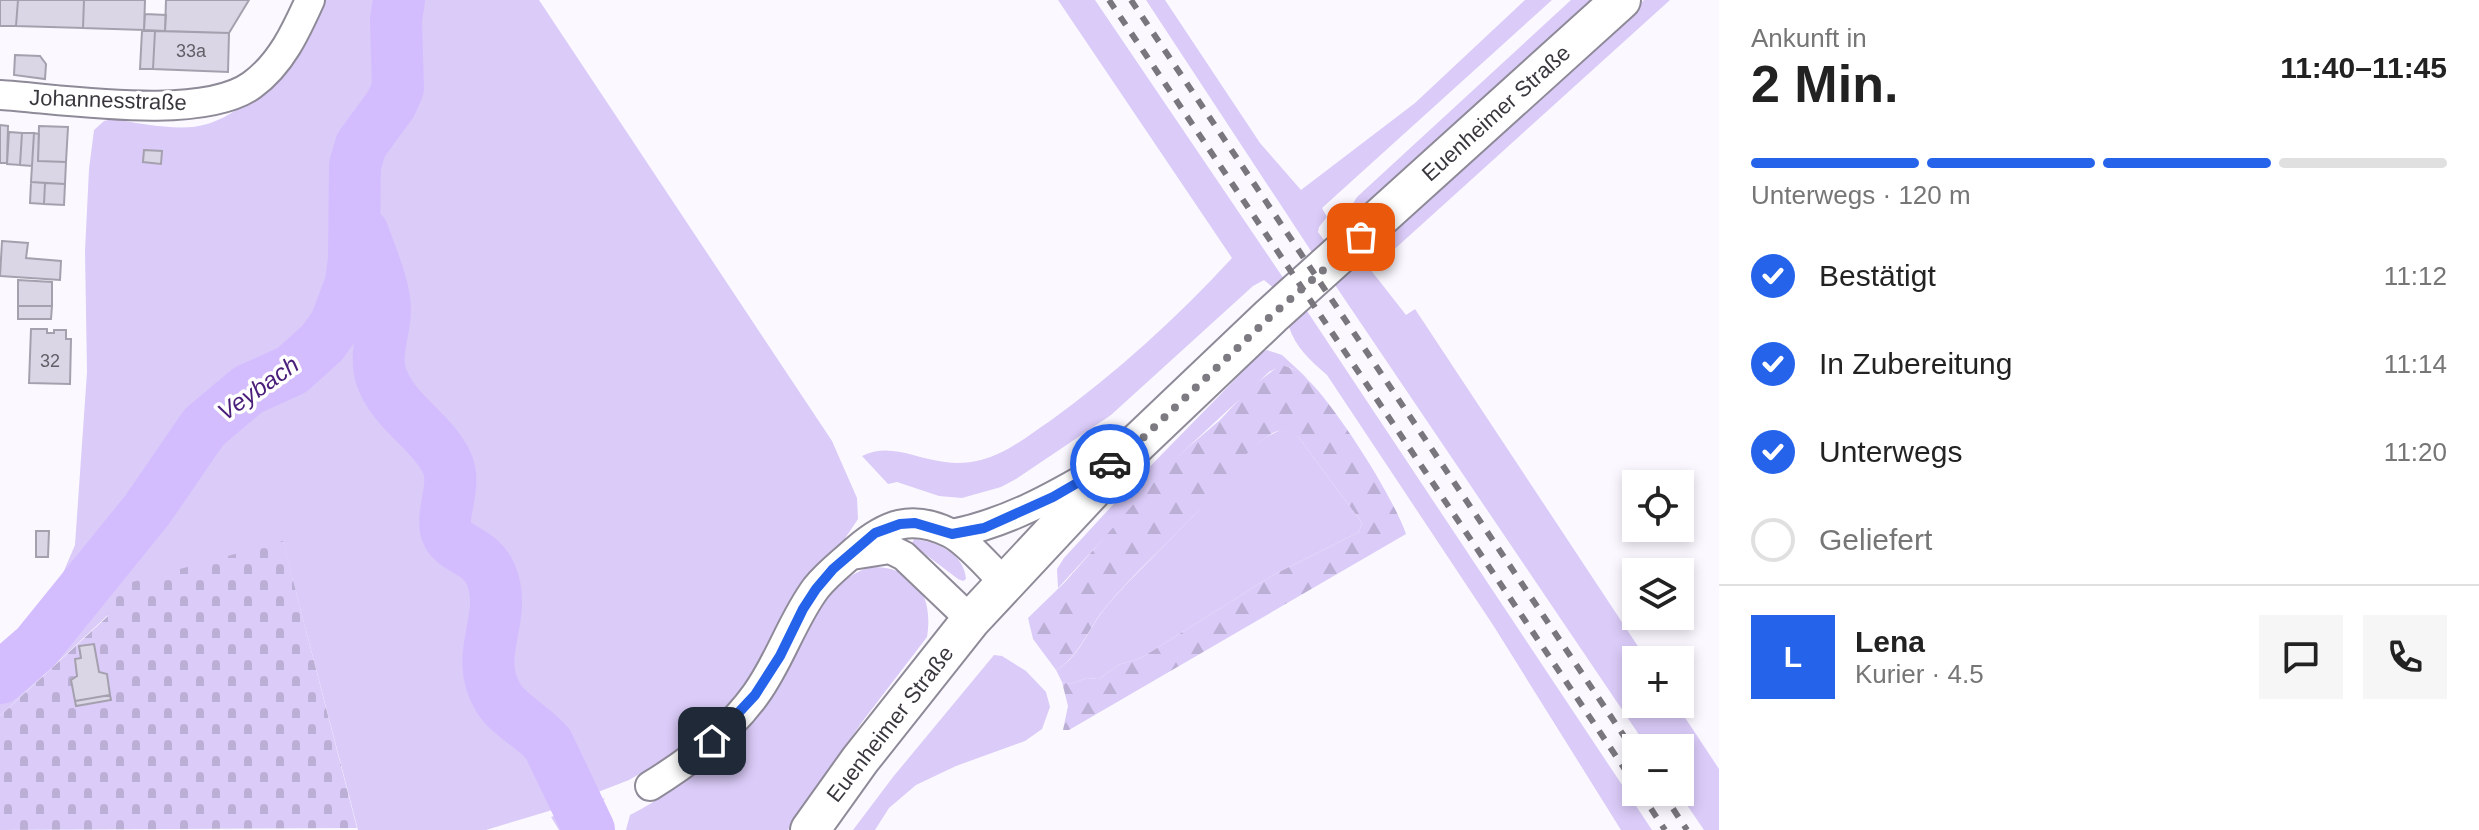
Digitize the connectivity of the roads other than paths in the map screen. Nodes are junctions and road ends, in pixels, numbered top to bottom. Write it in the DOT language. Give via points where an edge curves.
graph roads {
  1 [pos="310,0"];
  2 [pos="1621,0"];
  3 [pos="0,95"];
  4 [pos="1126,454"];
  5 [pos="952,534"];
  6 [pos="852,555"];
  7 [pos="1005,583"];
  8 [pos="971,620"];
  9 [pos="650,786"];
  10 [pos="810,830"];
  1 -- 3 [label="street, Johannesstraße" via="285,50 238,94 185,105"];
  2 -- 4 [label="main road, Euenheimer Straße"];
  4 -- 5 [label="street, Euenheimer Straße" via="1013,517"];
  4 -- 7 [label="main road, Euenheimer Straße"];
  5 -- 6 [label="street, Euenheimer Straße" via="900,524 875,533"];
  5 -- 7 [label="street, Euenheimer Straße"];
  6 -- 8 [label="street" via="890,549 904,556"];
  6 -- 9 [label="street, Euenheimer Straße" via="816,589 742,712"];
  7 -- 8 [label="main road, Euenheimer Straße"];
  8 -- 10 [label="main road, Euenheimer Straße"];
}
